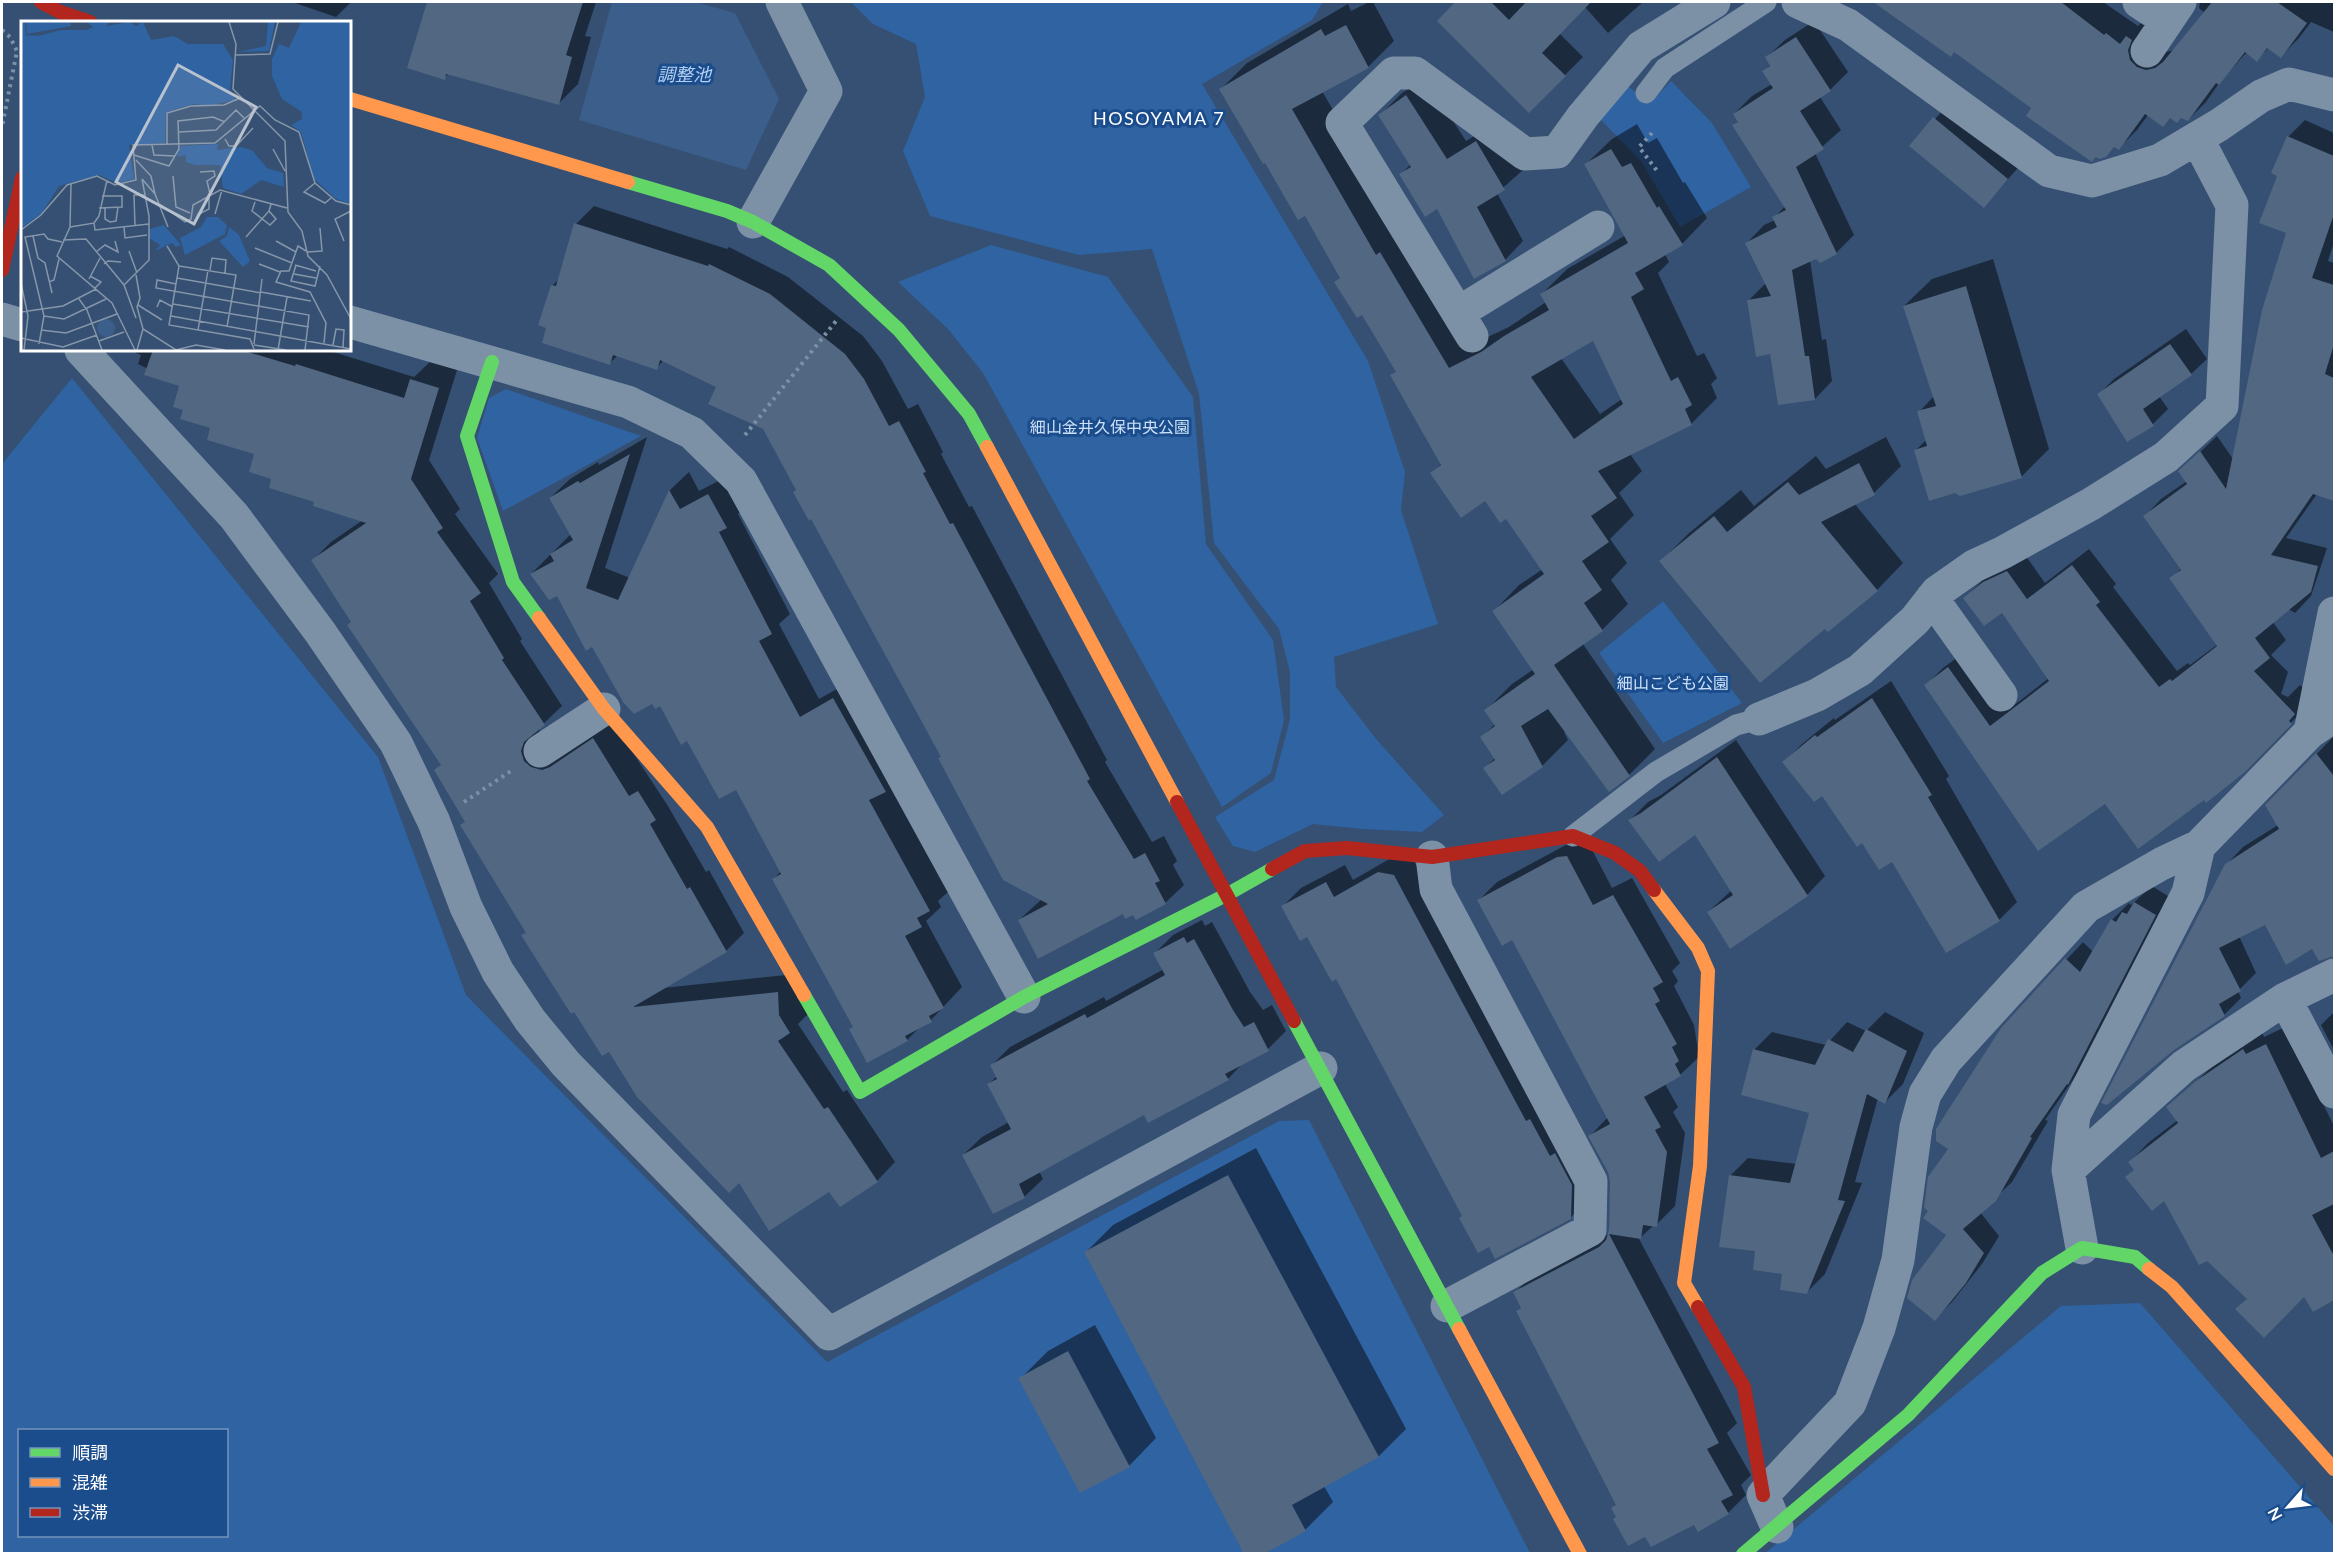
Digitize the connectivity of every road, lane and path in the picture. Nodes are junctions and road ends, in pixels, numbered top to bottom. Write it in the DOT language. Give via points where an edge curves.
graph roads {
  1 [pos="40,2"];
  2 [pos="782,2"];
  3 [pos="1714,2"];
  4 [pos="1766,2"];
  5 [pos="1798,2"];
  6 [pos="2139,2"];
  7 [pos="2173,11"];
  8 [pos="61,12"];
  9 [pos="87,21"];
  10 [pos="2,30"];
  11 [pos="2147,51"];
  12 [pos="1646,93"];
  13 [pos="2334,95"];
  14 [pos="351,99"];
  15 [pos="2,127"];
  16 [pos="1652,133"];
  17 [pos="2197,138"];
  18 [pos="1658,172"];
  19 [pos="21,183"];
  20 [pos="753,222"];
  21 [pos="1598,227"];
  22 [pos="2,270"];
  23 [pos="856,290"];
  24 [pos="2,319"];
  25 [pos="351,322"];
  26 [pos="21,325"];
  27 [pos="82,351"];
  28 [pos="492,362"];
  29 [pos="722,463"];
  30 [pos="1932,598"];
  31 [pos="2334,613"];
  32 [pos="2001,695"];
  33 [pos="604,709"];
  34 [pos="1759,719"];
  35 [pos="2322,724"];
  36 [pos="540,751"];
  37 [pos="459,805"];
  38 [pos="1574,836"];
  39 [pos="2199,846"];
  40 [pos="1432,857"];
  41 [pos="1228,894"];
  42 [pos="2334,975"];
  43 [pos="1024,997"];
  44 [pos="2285,999"];
  45 [pos="1321,1068"];
  46 [pos="2334,1092"];
  47 [pos="2068,1170"];
  48 [pos="2082,1248"];
  49 [pos="1447,1306"];
  50 [pos="2334,1469"];
  51 [pos="1763,1494"];
  52 [pos="1777,1527"];
  53 [pos="1580,1554"];
  54 [pos="1743,1554"];
  1 -- 8 [label="street"];
  2 -- 20 [label="street" via="826,91"];
  3 -- 21 [label="street" via="1641,46 1557,152 1525,154 1415,73 1394,73 1342,123 1465,325"];
  4 -- 12 [label="lane" via="1665,68"];
  5 -- 17 [label="street" via="1848,25 2049,171 2092,181 2160,159"];
  6 -- 7 [label="street"];
  7 -- 11 [label="street"];
  8 -- 9 [label="street"];
  10 -- 15 [label="path" via="17,51"];
  13 -- 17 [label="street" via="2289,84 2261,96"];
  14 -- 20 [label="street"];
  16 -- 18 [label="path" via="1638,147"];
  17 -- 30 [label="street" via="2232,205 2222,406 2166,457 2091,504 1974,566"];
  19 -- 22 [label="street"];
  20 -- 23 [label="street" via="829,265"];
  23 -- 29 [label="path" via="828,334"];
  23 -- 41 [label="street" via="899,330 969,414"];
  24 -- 26 [label="street"];
  25 -- 28 [label="street"];
  27 -- 45 [label="street" via="234,516 396,743 498,972 530,1020 566,1064 829,1334"];
  28 -- 29 [label="street" via="628,402 692,433"];
  28 -- 33 [label="street" via="467,436 509,570 513,582"];
  29 -- 43 [label="street" via="741,481"];
  30 -- 32 [label="street"];
  30 -- 34 [label="street" via="1915,620 1860,670 1817,695"];
  31 -- 35 [label="street"];
  33 -- 36 [label="street"];
  33 -- 43 [label="street" via="707,827 860,1092"];
  34 -- 38 [label="lane" via="1736,725 1656,772"];
  35 -- 39 [label="street"];
  36 -- 37 [label="path"];
  38 -- 40 [label="street"];
  38 -- 51 [label="street" via="1615,853 1640,871 1698,948 1708,972 1700,1166 1684,1283 1744,1387"];
  39 -- 47 [label="street" via="2188,893 2074,1115"];
  39 -- 51 [label="street" via="2086,907 1946,1060 1925,1094 1916,1127 1898,1260 1879,1328 1850,1403"];
  40 -- 41 [label="street" via="1347,848 1305,851"];
  40 -- 49 [label="street" via="1436,889 1591,1181 1590,1230"];
  41 -- 43 [label="street"];
  41 -- 45 [label="street"];
  42 -- 44 [label="street"];
  44 -- 46 [label="street"];
  44 -- 47 [label="street" via="2184,1066"];
  45 -- 49 [label="street"];
  47 -- 48 [label="street"];
  48 -- 50 [label="street" via="2135,1257 2172,1287"];
  48 -- 52 [label="street" via="2042,1273 1908,1415"];
  49 -- 53 [label="street"];
  51 -- 52 [label="street"];
  52 -- 54 [label="street"];
}
